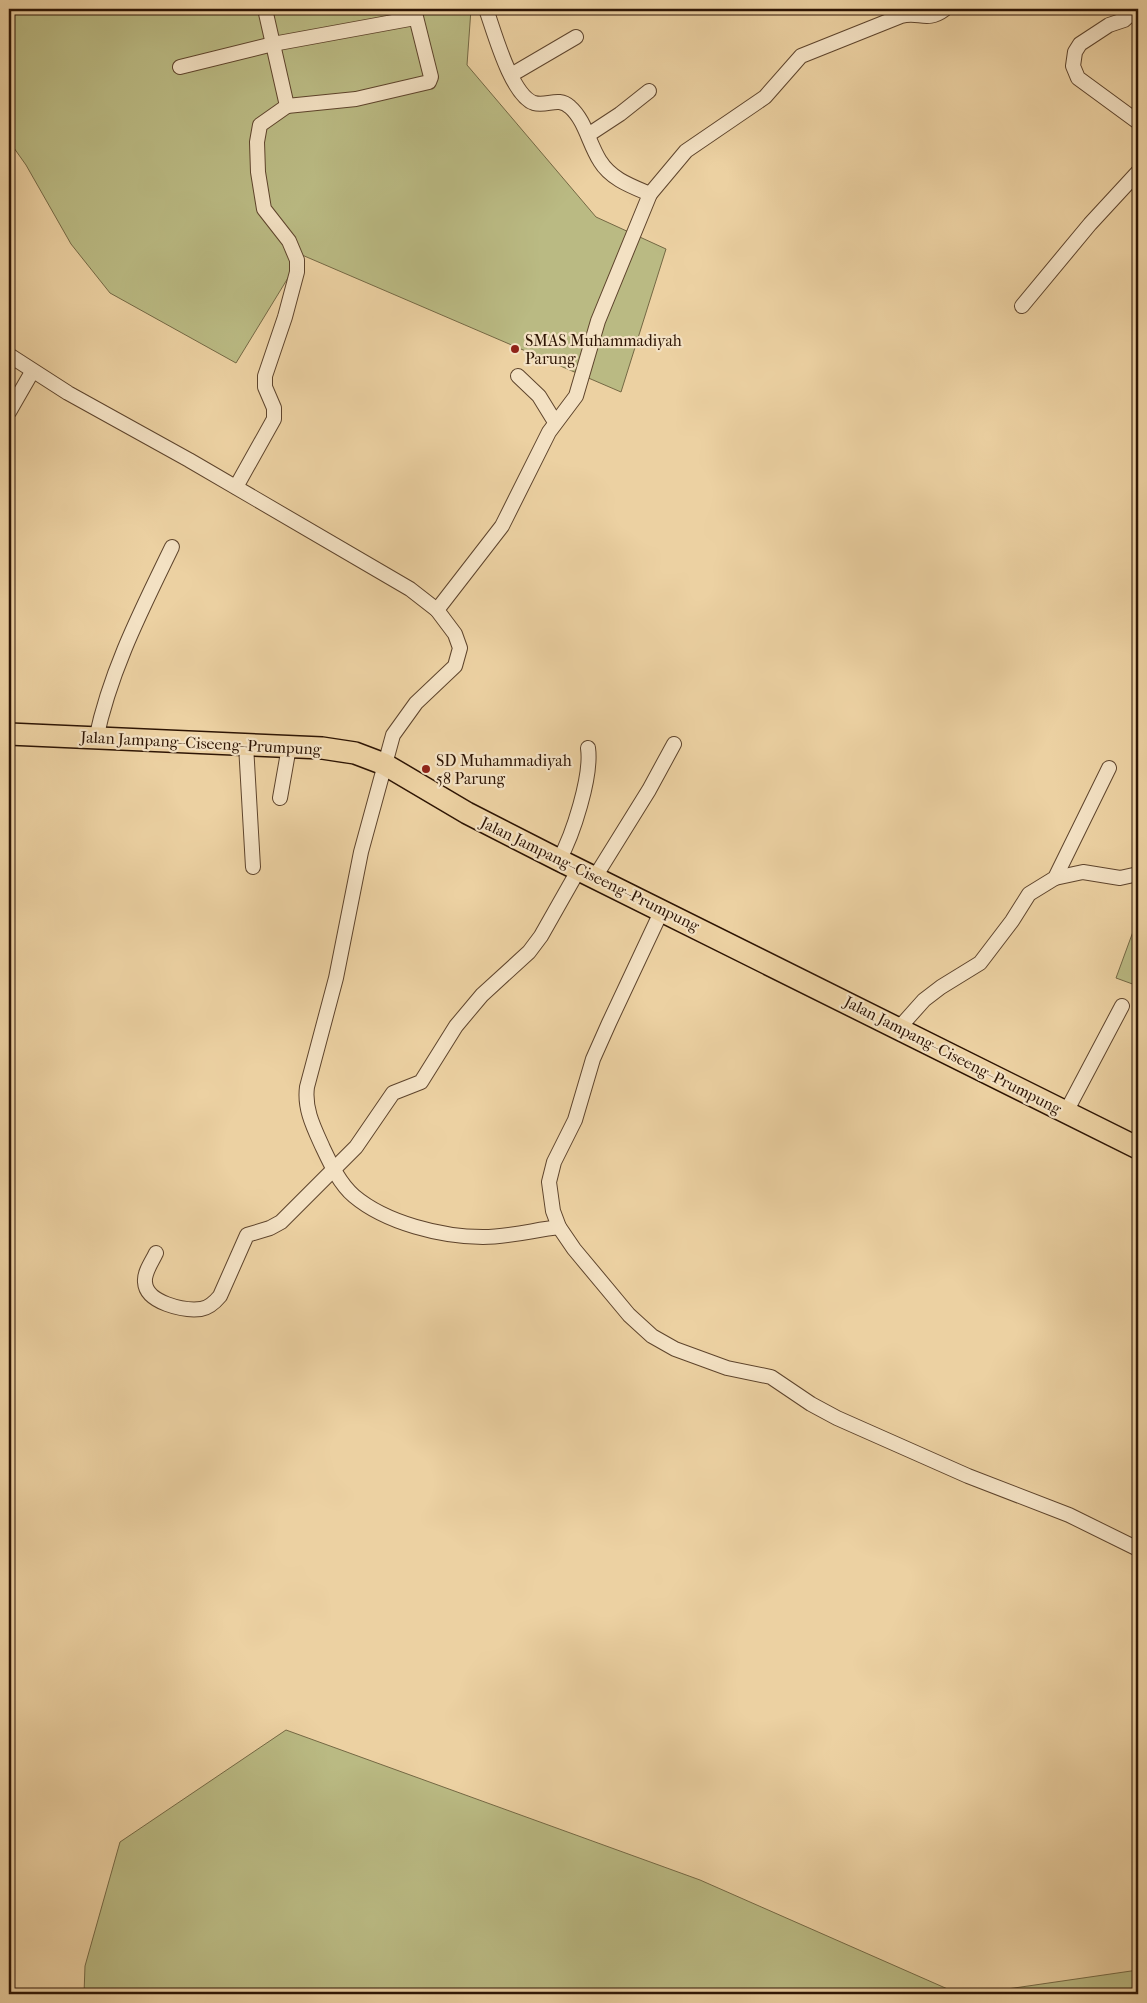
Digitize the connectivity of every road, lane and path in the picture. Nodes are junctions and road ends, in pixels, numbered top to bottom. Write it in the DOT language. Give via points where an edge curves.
graph roads {
  1 [pos="265,9"];
  2 [pos="486,9"];
  3 [pos="945,9"];
  4 [pos="1136,9"];
  5 [pos="414,13"];
  6 [pos="576,37"];
  7 [pos="273,44"];
  8 [pos="180,67"];
  9 [pos="511,75"];
  10 [pos="648,91"];
  11 [pos="287,106"];
  12 [pos="1138,122"];
  13 [pos="588,134"];
  14 [pos="1138,172"];
  15 [pos="650,194"];
  16 [pos="1022,306"];
  17 [pos="9,355"];
  18 [pos="32,372"];
  19 [pos="518,376"];
  20 [pos="9,412"];
  21 [pos="556,422"];
  22 [pos="236,487"];
  23 [pos="172,547"];
  24 [pos="437,610"];
  25 [pos="9,734"];
  26 [pos="96,739"];
  27 [pos="674,744"];
  28 [pos="246,745"];
  29 [pos="289,747"];
  30 [pos="588,748"];
  31 [pos="384,764"];
  32 [pos="1109,768"];
  33 [pos="280,798"];
  34 [pos="559,860"];
  35 [pos="253,867"];
  36 [pos="587,873"];
  37 [pos="1138,874"];
  38 [pos="1055,878"];
  39 [pos="662,910"];
  40 [pos="1122,1006"];
  41 [pos="899,1028"];
  42 [pos="1066,1112"];
  43 [pos="1138,1148"];
  44 [pos="332,1169"];
  45 [pos="559,1227"];
  46 [pos="156,1253"];
  47 [pos="1138,1549"];
  1 -- 7 [label="street"];
  2 -- 9 [label="street"];
  3 -- 15 [label="street" via="927,18 912,14 900,16 801,56 765,97 686,151"];
  4 -- 12 [label="street" via="1124,20 1109,24 1080,44 1073,66 1078,78"];
  5 -- 7 [label="street"];
  5 -- 11 [label="street" via="431,77 428,82 356,99"];
  6 -- 9 [label="street"];
  7 -- 8 [label="street"];
  7 -- 11 [label="street"];
  9 -- 13 [label="street" via="521,94 529,100 538,104 560,101 572,108"];
  10 -- 13 [label="street"];
  11 -- 22 [label="street" via="258,129 258,172 264,209 290,241 298,272 265,376 274,418"];
  13 -- 15 [label="street" via="600,160 614,177"];
  14 -- 16 [label="street"];
  15 -- 21 [label="street" via="598,321 581,386"];
  17 -- 18 [label="street"];
  18 -- 20 [label="street"];
  18 -- 22 [label="street"];
  19 -- 21 [label="street" via="539,396"];
  21 -- 24 [label="street" via="502,526"];
  22 -- 24 [label="street" via="410,589"];
  23 -- 26 [label="street" via="114,674"];
  24 -- 31 [label="street" via="460,648 455,666 416,703 398,726"];
  25 -- 26 [label="main road, Jalan Jampang–Ciseeng–Prumpung"];
  26 -- 28 [label="main road, Jalan Jampang–Ciseeng–Prumpung"];
  27 -- 36 [label="street" via="649,790"];
  28 -- 29 [label="main road, Jalan Jampang–Ciseeng–Prumpung"];
  28 -- 35 [label="street"];
  29 -- 31 [label="main road, Jalan Jampang–Ciseeng–Prumpung" via="355,753"];
  29 -- 33 [label="street"];
  30 -- 34 [label="street" via="586,777 574,824"];
  31 -- 34 [label="main road, Jalan Jampang–Ciseeng–Prumpung" via="467,813"];
  31 -- 44 [label="street" via="336,978 307,1087 309,1115"];
  32 -- 38 [label="street"];
  34 -- 36 [label="main road, Jalan Jampang–Ciseeng–Prumpung"];
  36 -- 39 [label="main road, Jalan Jampang–Ciseeng–Prumpung"];
  36 -- 44 [label="street" via="530,952 482,995 456,1026 420,1082 393,1093 356,1147"];
  37 -- 38 [label="street" via="1120,878 1083,872"];
  38 -- 41 [label="street" via="1029,894 980,963 924,1000"];
  39 -- 41 [label="main road, Jalan Jampang–Ciseeng–Prumpung"];
  39 -- 45 [label="street" via="609,1022 575,1120 554,1162 549,1182"];
  40 -- 42 [label="street"];
  41 -- 42 [label="main road, Jalan Jampang–Ciseeng–Prumpung"];
  42 -- 43 [label="main road, Jalan Jampang–Ciseeng–Prumpung"];
  44 -- 45 [label="street" via="353,1195 366,1204 402,1222 442,1234 484,1237"];
  44 -- 46 [label="street" via="281,1222 247,1235 220,1296 210,1306 203,1309 178,1306 149,1293 145,1278"];
  45 -- 47 [label="street" via="574,1250 629,1315 652,1336 675,1349 727,1368 771,1377 837,1418 968,1476 1069,1515"];
}
